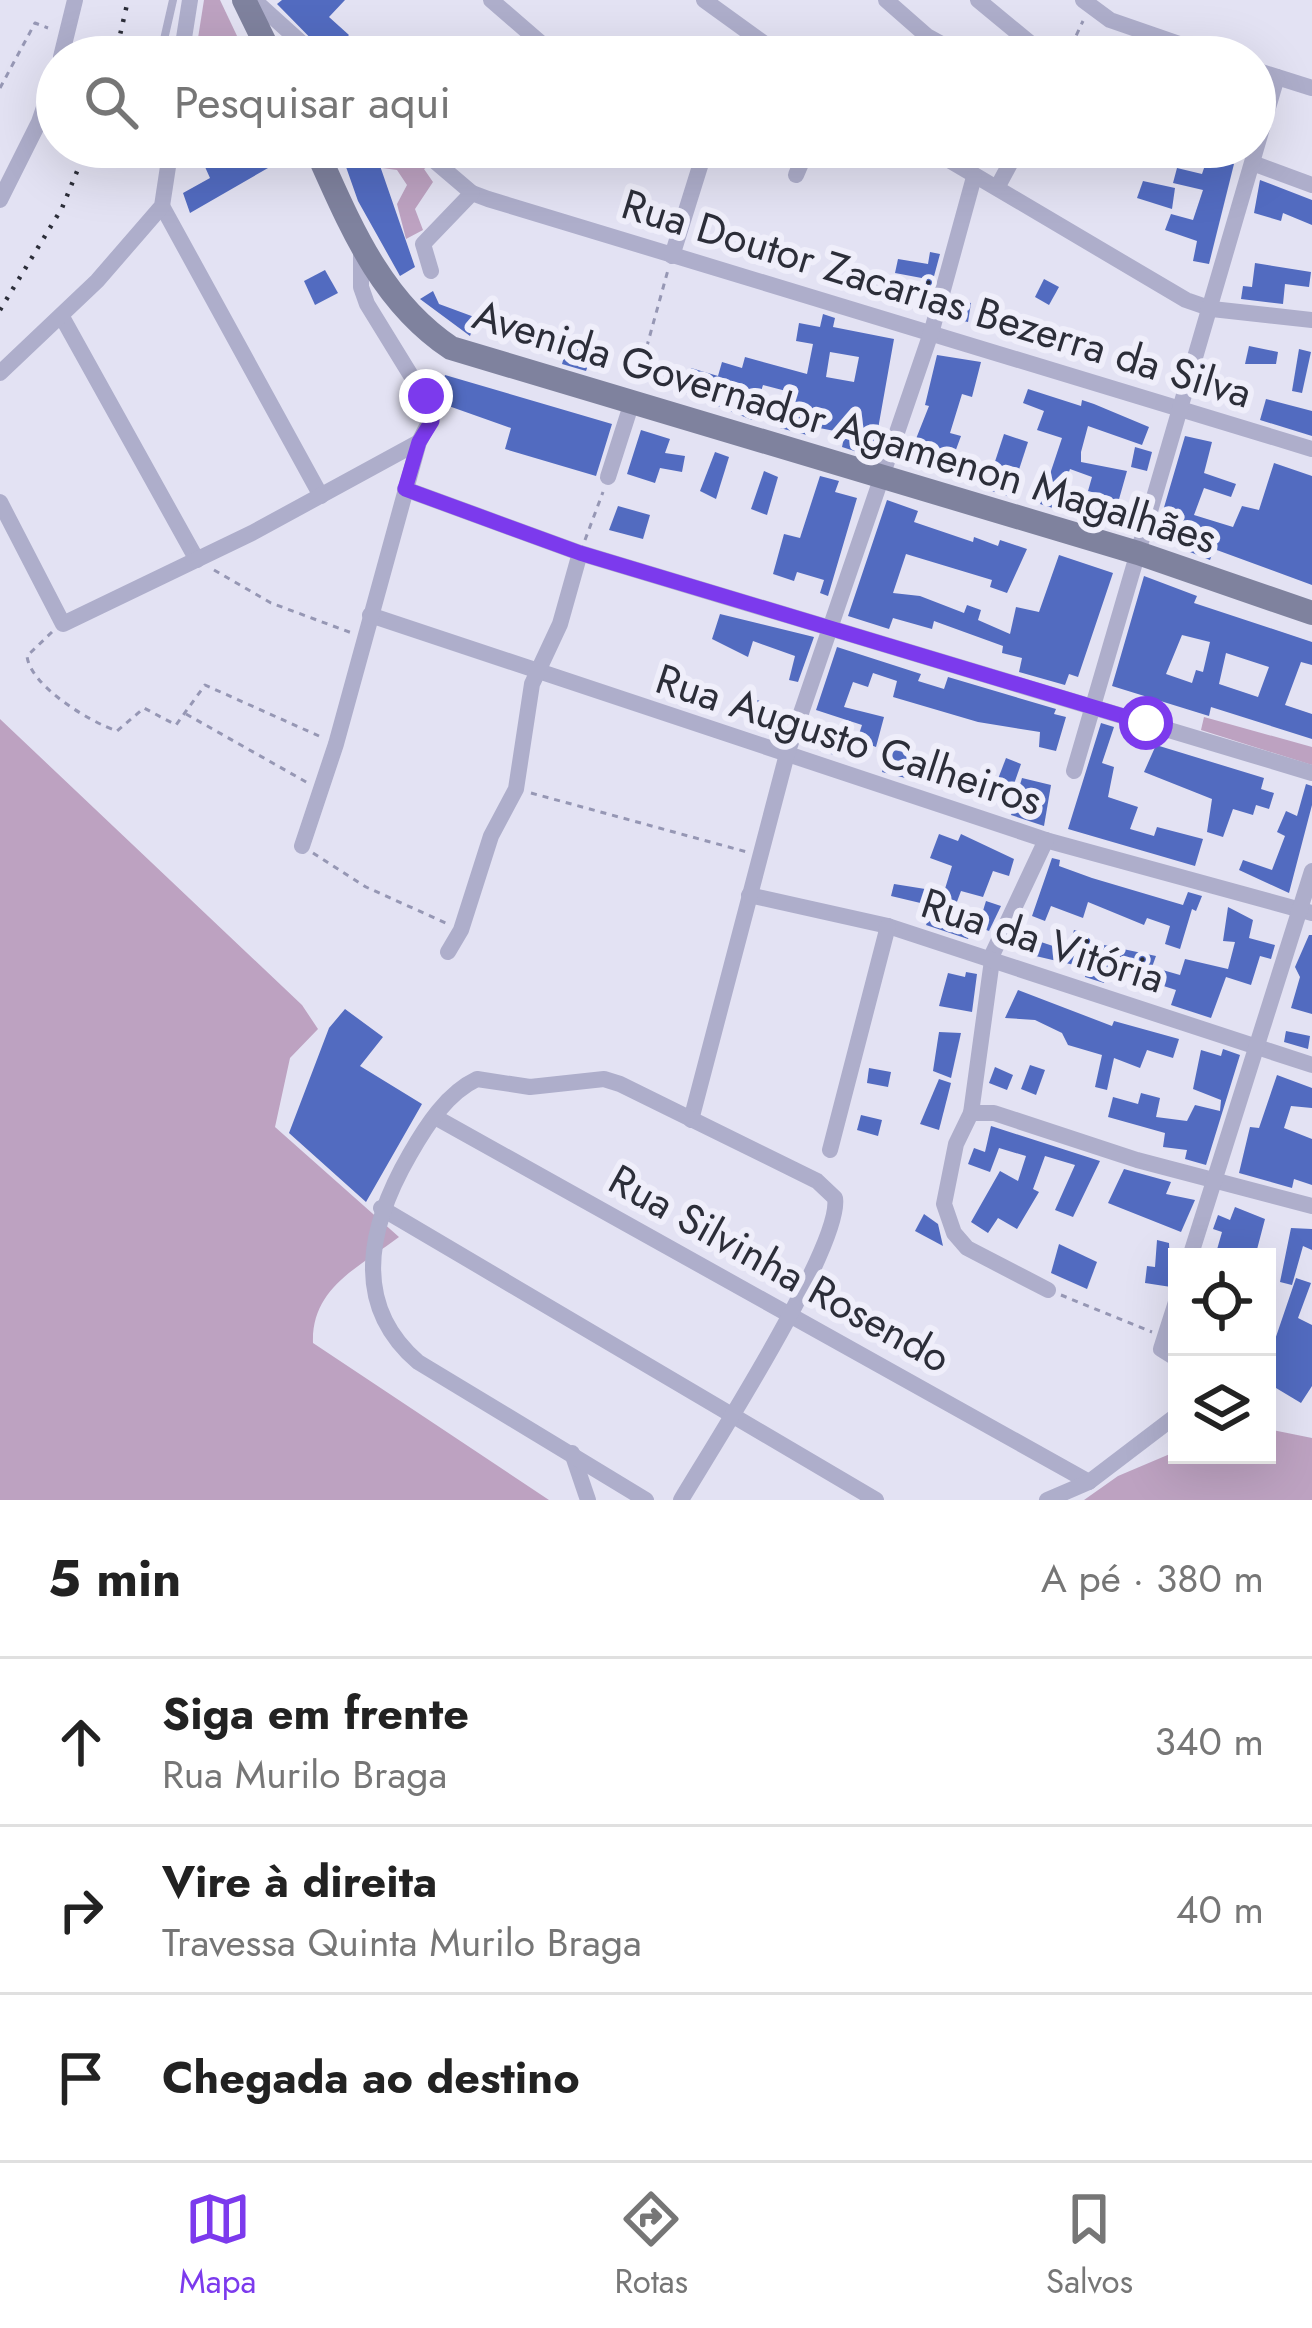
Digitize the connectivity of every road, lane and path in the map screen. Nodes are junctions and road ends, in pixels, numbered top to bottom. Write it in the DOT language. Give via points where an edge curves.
graph roads {
  1 [pos="75,0"];
  2 [pos="173,0"];
  3 [pos="190,0"];
  4 [pos="244,0"];
  5 [pos="254,0"];
  6 [pos="491,0"];
  7 [pos="704,0"];
  8 [pos="886,0"];
  9 [pos="978,0"];
  10 [pos="1086,4"];
  11 [pos="727,7"];
  12 [pos="67,34"];
  13 [pos="165,36"];
  14 [pos="184,36"];
  15 [pos="262,36"];
  16 [pos="294,36"];
  17 [pos="533,36"];
  18 [pos="749,36"];
  19 [pos="928,36"];
  20 [pos="1022,36"];
  21 [pos="1074,36"];
  22 [pos="1165,36"];
  23 [pos="1277,77"];
  24 [pos="1276,81"];
  25 [pos="0,88"];
  26 [pos="1312,88"];
  27 [pos="36,117"];
  28 [pos="168,168"];
  29 [pos="325,168"];
  30 [pos="443,168"];
  31 [pos="699,168"];
  32 [pos="799,168"];
  33 [pos="960,168"];
  34 [pos="1008,168"];
  35 [pos="1254,168"];
  36 [pos="1266,168"];
  37 [pos="796,175"];
  38 [pos="974,177"];
  39 [pos="1312,185"];
  40 [pos="998,186"];
  41 [pos="472,193"];
  42 [pos="0,200"];
  43 [pos="162,206"];
  44 [pos="361,248"];
  45 [pos="671,256"];
  46 [pos="431,272"];
  47 [pos="1212,309"];
  48 [pos="62,317"];
  49 [pos="1312,320"];
  50 [pos="932,330"];
  51 [pos="0,373"];
  52 [pos="632,402"];
  53 [pos="1178,413"];
  54 [pos="419,442"];
  55 [pos="1312,449"];
  56 [pos="881,475"];
  57 [pos="608,477"];
  58 [pos="405,489"];
  59 [pos="321,496"];
  60 [pos="0,502"];
  61 [pos="580,553"];
  62 [pos="1138,553"];
  63 [pos="197,560"];
  64 [pos="1312,613"];
  65 [pos="370,615"];
  66 [pos="63,624"];
  67 [pos="833,625"];
  68 [pos="364,637"];
  69 [pos="536,674"];
  70 [pos="1090,706"];
  71 [pos="184,713"];
  72 [pos="336,744"];
  73 [pos="787,754"];
  74 [pos="1074,771"];
  75 [pos="1312,773"];
  76 [pos="516,789"];
  77 [pos="322,790"];
  78 [pos="1046,840"];
  79 [pos="302,845"];
  80 [pos="760,855"];
  81 [pos="1312,871"];
  82 [pos="749,895"];
  83 [pos="1306,911"];
  84 [pos="888,926"];
  85 [pos="461,930"];
  86 [pos="448,952"];
  87 [pos="993,961"];
  88 [pos="1256,1048"];
  89 [pos="1312,1065"];
  90 [pos="971,1113"];
  91 [pos="435,1117"];
  92 [pos="691,1120"];
  93 [pos="830,1150"];
  94 [pos="1215,1180"];
  95 [pos="1312,1206"];
  96 [pos="382,1208"];
  97 [pos="1193,1248"];
  98 [pos="1048,1290"];
  99 [pos="788,1315"];
  100 [pos="1168,1348"];
  101 [pos="731,1416"];
  102 [pos="1168,1422"];
  103 [pos="572,1452"];
  104 [pos="1089,1482"];
  105 [pos="588,1500"];
  106 [pos="646,1500"];
  107 [pos="681,1500"];
  108 [pos="876,1500"];
  109 [pos="1047,1500"];
  1 -- 12 [label="street"];
  2 -- 13 [label="lane"];
  3 -- 14 [label="street"];
  4 -- 15 [label="main road"];
  5 -- 16 [label="street"];
  6 -- 17 [label="street"];
  7 -- 11 [label="street"];
  8 -- 19 [label="street"];
  9 -- 20 [label="street"];
  10 -- 21 [label="path"];
  10 -- 22 [label="street"];
  11 -- 18 [label="street"];
  12 -- 25 [label="path" via="34,23"];
  23 -- 24 [label="street"];
  23 -- 26 [label="street"];
  27 -- 42 [label="street"];
  28 -- 43 [label="street"];
  29 -- 44 [label="main road, Avenida Governador Agamenon Magalhães"];
  30 -- 41 [label="street, Rua Doutor Zacarias Bezerra da Silva"];
  31 -- 45 [label="street"];
  32 -- 37 [label="street"];
  33 -- 38 [label="street"];
  34 -- 40 [label="street"];
  35 -- 47 [label="street"];
  36 -- 39 [label="street"];
  38 -- 40 [label="street"];
  38 -- 50 [label="street"];
  40 -- 47 [label="street" via="1155,284"];
  41 -- 45 [label="street, Rua Doutor Zacarias Bezerra da Silva"];
  41 -- 46 [label="street" via="428,233"];
  43 -- 48 [label="street"];
  43 -- 59 [label="street"];
  44 -- 52 [label="main road, Avenida Governador Agamenon Magalhães" via="410,315 451,347"];
  44 -- 54 [label="street" via="367,304 432,405"];
  45 -- 50 [label="street, Rua Doutor Zacarias Bezerra da Silva"];
  45 -- 52 [label="path"];
  47 -- 49 [label="street"];
  47 -- 53 [label="street"];
  48 -- 51 [label="street"];
  48 -- 63 [label="street"];
  50 -- 53 [label="street, Rua Doutor Zacarias Bezerra da Silva"];
  50 -- 56 [label="street"];
  52 -- 56 [label="main road, Avenida Governador Agamenon Magalhães"];
  52 -- 57 [label="street"];
  53 -- 55 [label="street, Rua Doutor Zacarias Bezerra da Silva"];
  53 -- 62 [label="street"];
  54 -- 58 [label="street"];
  54 -- 59 [label="street"];
  56 -- 62 [label="main road, Avenida Governador Agamenon Magalhães"];
  56 -- 67 [label="street"];
  57 -- 61 [label="path"];
  58 -- 61 [label="street"];
  58 -- 65 [label="street"];
  59 -- 63 [label="street"];
  60 -- 66 [label="street"];
  61 -- 67 [label="street"];
  61 -- 69 [label="street"];
  62 -- 64 [label="main road, Avenida Governador Agamenon Magalhães"];
  62 -- 70 [label="street"];
  63 -- 66 [label="street"];
  63 -- 68 [label="path" via="271,603"];
  65 -- 68 [label="street"];
  65 -- 69 [label="street, Rua Augusto Calheiros"];
  66 -- 71 [label="path" via="37,644 27,665 78,712 117,731 144,707 176,725"];
  67 -- 70 [label="street"];
  67 -- 73 [label="street"];
  68 -- 72 [label="street"];
  69 -- 73 [label="street, Rua Augusto Calheiros"];
  69 -- 76 [label="street"];
  70 -- 74 [label="street"];
  70 -- 75 [label="street"];
  71 -- 72 [label="path" via="205,685"];
  71 -- 77 [label="path"];
  72 -- 77 [label="street"];
  73 -- 78 [label="street, Rua Augusto Calheiros"];
  73 -- 80 [label="street"];
  76 -- 80 [label="path"];
  76 -- 85 [label="street" via="491,836"];
  77 -- 79 [label="street"];
  78 -- 83 [label="street, Rua Augusto Calheiros"];
  78 -- 87 [label="street"];
  79 -- 85 [label="path" via="366,887"];
  80 -- 82 [label="street"];
  81 -- 83 [label="street"];
  82 -- 84 [label="street, Rua da Vitória"];
  82 -- 92 [label="street"];
  83 -- 88 [label="street"];
  84 -- 87 [label="street, Rua da Vitória"];
  84 -- 93 [label="street"];
  85 -- 86 [label="street"];
  87 -- 88 [label="street, Rua da Vitória"];
  87 -- 90 [label="street"];
  88 -- 89 [label="street, Rua da Vitória"];
  88 -- 94 [label="street"];
  90 -- 94 [label="street" via="994,1113"];
  90 -- 98 [label="street" via="945,1182 946,1218 982,1260"];
  91 -- 92 [label="street" via="477,1079 551,1087 591,1080 620,1084"];
  91 -- 96 [label="street"];
  91 -- 99 [label="street, Rua Silvinha Rosendo"];
  92 -- 99 [label="street" via="817,1181 837,1207"];
  94 -- 95 [label="street"];
  94 -- 97 [label="street"];
  96 -- 101 [label="street"];
  96 -- 103 [label="street" via="370,1269 401,1348"];
  98 -- 100 [label="path"];
  99 -- 101 [label="street"];
  99 -- 104 [label="street, Rua Silvinha Rosendo"];
  101 -- 107 [label="street"];
  101 -- 108 [label="street"];
  102 -- 104 [label="street"];
  103 -- 105 [label="street"];
  103 -- 106 [label="street"];
  104 -- 109 [label="street"];
}
